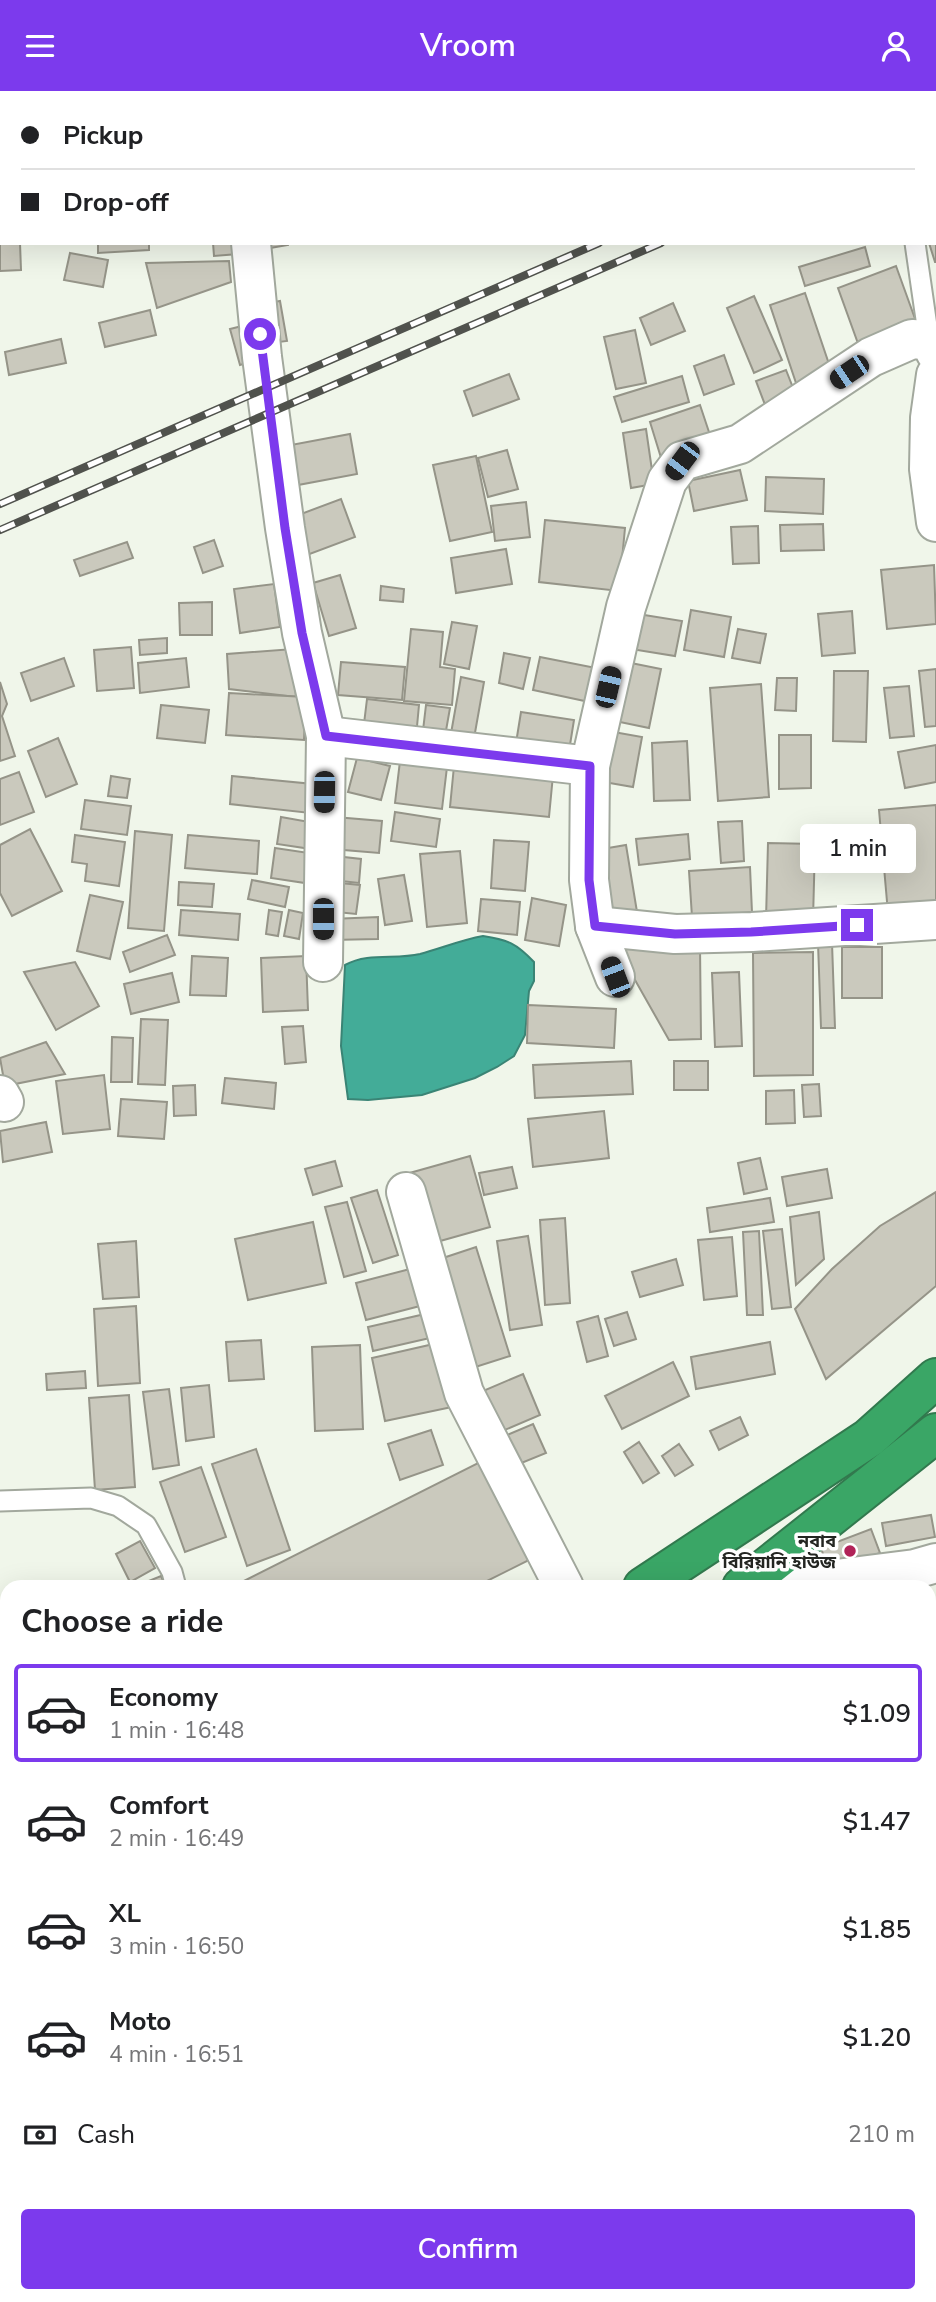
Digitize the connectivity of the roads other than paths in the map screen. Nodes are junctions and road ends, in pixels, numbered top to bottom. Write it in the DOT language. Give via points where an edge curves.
graph roads {
  1 [pos="251,245"];
  2 [pos="915,245"];
  3 [pos="934,356"];
  4 [pos="936,522"];
  5 [pos="326,736"];
  6 [pos="590,766"];
  7 [pos="936,919"];
  8 [pos="595,926"];
  9 [pos="323,963"];
  10 [pos="615,977"];
  11 [pos="406,1192"];
  12 [pos="936,1378"];
  13 [pos="936,1433"];
  14 [pos="0,1501"];
  15 [pos="936,1563"];
  16 [pos="174,1580"];
  17 [pos="560,1580"];
  18 [pos="654,1580"];
  19 [pos="752,1580"];
  20 [pos="828,1580"];
  1 -- 5 [label="street" via="285,528 302,633"];
  2 -- 3 [label="lane"];
  3 -- 4 [label="street" via="929,469"];
  3 -- 6 [label="street" via="912,339 871,357 740,444 682,461 667,481 626,607"];
  5 -- 6 [label="street"];
  5 -- 9 [label="street"];
  6 -- 8 [label="street" via="589,880"];
  7 -- 8 [label="street" via="675,934"];
  8 -- 10 [label="street"];
  11 -- 17 [label="street" via="464,1393"];
  12 -- 18 [label="highway" via="869,1439"];
  13 -- 19 [label="highway"];
  14 -- 16 [label="lane" via="91,1499 118,1506 146,1525"];
  15 -- 20 [label="street"];
}
